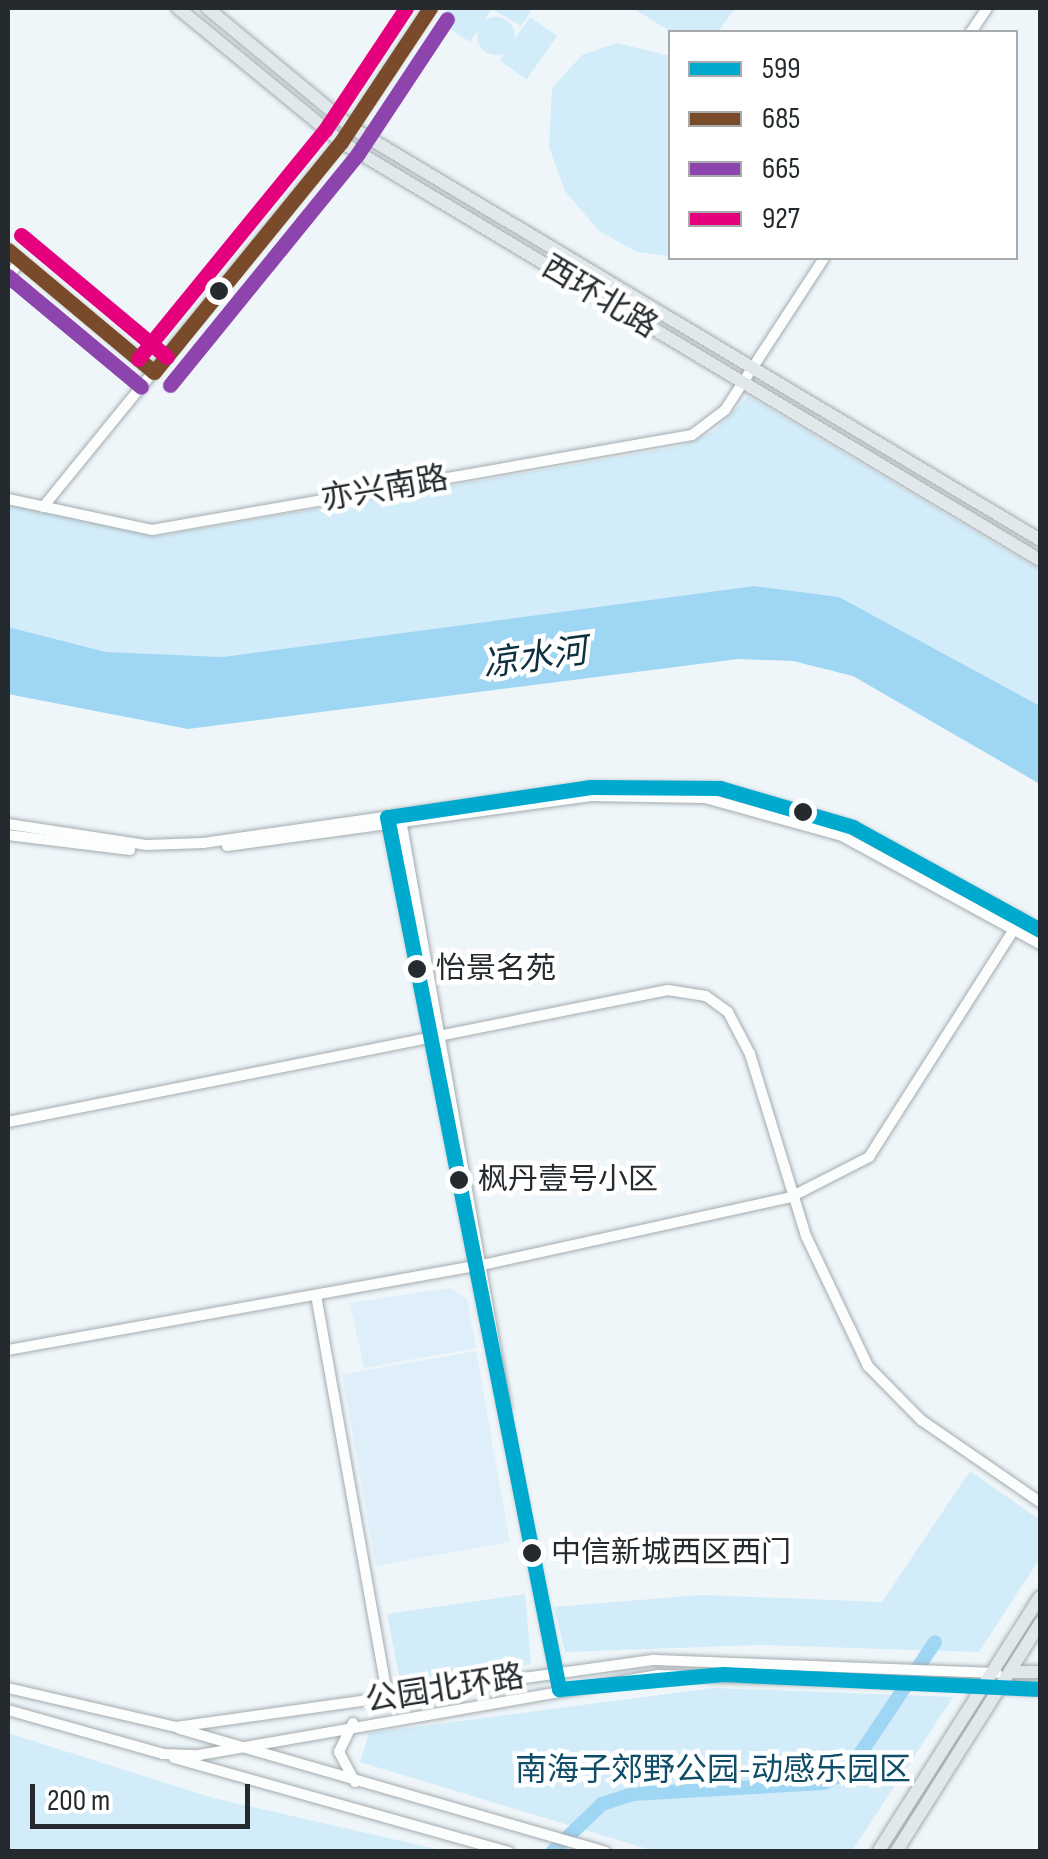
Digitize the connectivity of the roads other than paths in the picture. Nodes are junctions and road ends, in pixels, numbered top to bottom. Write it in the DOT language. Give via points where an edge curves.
graph roads {
  1 [pos="178,8"];
  2 [pos="207,8"];
  3 [pos="430,8"];
  4 [pos="987,8"];
  5 [pos="972,30"];
  6 [pos="352,128"];
  7 [pos="342,142"];
  8 [pos="8,250"];
  9 [pos="823,260"];
  10 [pos="20,261"];
  11 [pos="8,277"];
  12 [pos="752,366"];
  13 [pos="154,372"];
  14 [pos="741,383"];
  15 [pos="8,499"];
  16 [pos="43,507"];
  17 [pos="1040,540"];
  18 [pos="1040,560"];
  19 [pos="401,820"];
  20 [pos="388,822"];
  21 [pos="8,824"];
  22 [pos="8,835"];
  23 [pos="1021,918"];
  24 [pos="1014,929"];
  25 [pos="1040,930"];
  26 [pos="1040,944"];
  27 [pos="438,1035"];
  28 [pos="425,1036"];
  29 [pos="8,1122"];
  30 [pos="791,1197"];
  31 [pos="477,1266"];
  32 [pos="316,1295"];
  33 [pos="8,1350"];
  34 [pos="1040,1502"];
  35 [pos="1040,1597"];
  36 [pos="1040,1623"];
  37 [pos="1014,1672"];
  38 [pos="1040,1672"];
  39 [pos="556,1673"];
  40 [pos="988,1679"];
  41 [pos="1004,1686"];
  42 [pos="8,1688"];
  43 [pos="559,1689"];
  44 [pos="1040,1689"];
  45 [pos="388,1699"];
  46 [pos="8,1710"];
  47 [pos="354,1723"];
  48 [pos="176,1727"];
  49 [pos="229,1747"];
  50 [pos="164,1754"];
  51 [pos="356,1783"];
  52 [pos="509,1852"];
  53 [pos="606,1852"];
  54 [pos="878,1852"];
  55 [pos="896,1852"];
  1 -- 7 [label="main road, 西环北路"];
  2 -- 6 [label="main road, 西环北路"];
  3 -- 6 [label="street"];
  4 -- 5 [label="street"];
  6 -- 7 [label="street"];
  6 -- 12 [label="main road, 西环北路"];
  7 -- 13 [label="street"];
  7 -- 14 [label="main road, 西环北路"];
  8 -- 10 [label="street"];
  9 -- 12 [label="street, 亦兴南路"];
  10 -- 11 [label="street"];
  10 -- 13 [label="street"];
  12 -- 14 [label="street, 亦兴南路"];
  12 -- 17 [label="main road, 西环北路"];
  13 -- 16 [label="street"];
  14 -- 16 [label="street, 亦兴南路" via="711,425 623,449 152,530"];
  14 -- 18 [label="main road, 西环北路"];
  15 -- 16 [label="street, 亦兴南路"];
  19 -- 20 [label="street"];
  19 -- 23 [label="street" via="591,787 720,788 852,827"];
  19 -- 24 [label="street" via="590,796 749,804 842,836"];
  19 -- 27 [label="street"];
  20 -- 21 [label="street" via="147,846"];
  20 -- 22 [label="street" via="160,851"];
  20 -- 28 [label="street"];
  23 -- 24 [label="street"];
  23 -- 25 [label="street"];
  24 -- 26 [label="street"];
  24 -- 30 [label="street" via="869,1157"];
  27 -- 28 [label="street"];
  27 -- 30 [label="street" via="668,990 706,996 728,1012 750,1054"];
  27 -- 31 [label="street"];
  28 -- 29 [label="street"];
  28 -- 31 [label="street"];
  30 -- 31 [label="street"];
  30 -- 34 [label="street" via="887,1389"];
  31 -- 32 [label="street"];
  31 -- 39 [label="street"];
  32 -- 33 [label="street"];
  32 -- 45 [label="street"];
  35 -- 40 [label="main road"];
  36 -- 37 [label="main road"];
  37 -- 38 [label="main road"];
  37 -- 40 [label="street, 公园北环路"];
  37 -- 41 [label="main road"];
  39 -- 40 [label="street, 公园北环路" via="706,1658"];
  39 -- 43 [label="street"];
  39 -- 45 [label="street, 公园北环路"];
  40 -- 41 [label="street, 公园北环路"];
  40 -- 43 [label="street, 公园北环路" via="658,1675"];
  40 -- 54 [label="main road"];
  41 -- 44 [label="main road"];
  41 -- 55 [label="main road"];
  42 -- 48 [label="street, 公园北环路"];
  43 -- 47 [label="street, 公园北环路"];
  45 -- 48 [label="street, 公园北环路"];
  46 -- 50 [label="street, 公园北环路"];
  47 -- 49 [label="street, 公园北环路"];
  47 -- 51 [label="street" via="339,1752"];
  48 -- 49 [label="street, 公园北环路"];
  49 -- 50 [label="street, 公园北环路"];
  49 -- 51 [label="street, 公园北环路"];
  50 -- 52 [label="street, 公园北环路"];
  51 -- 53 [label="street, 公园北环路"];
}
